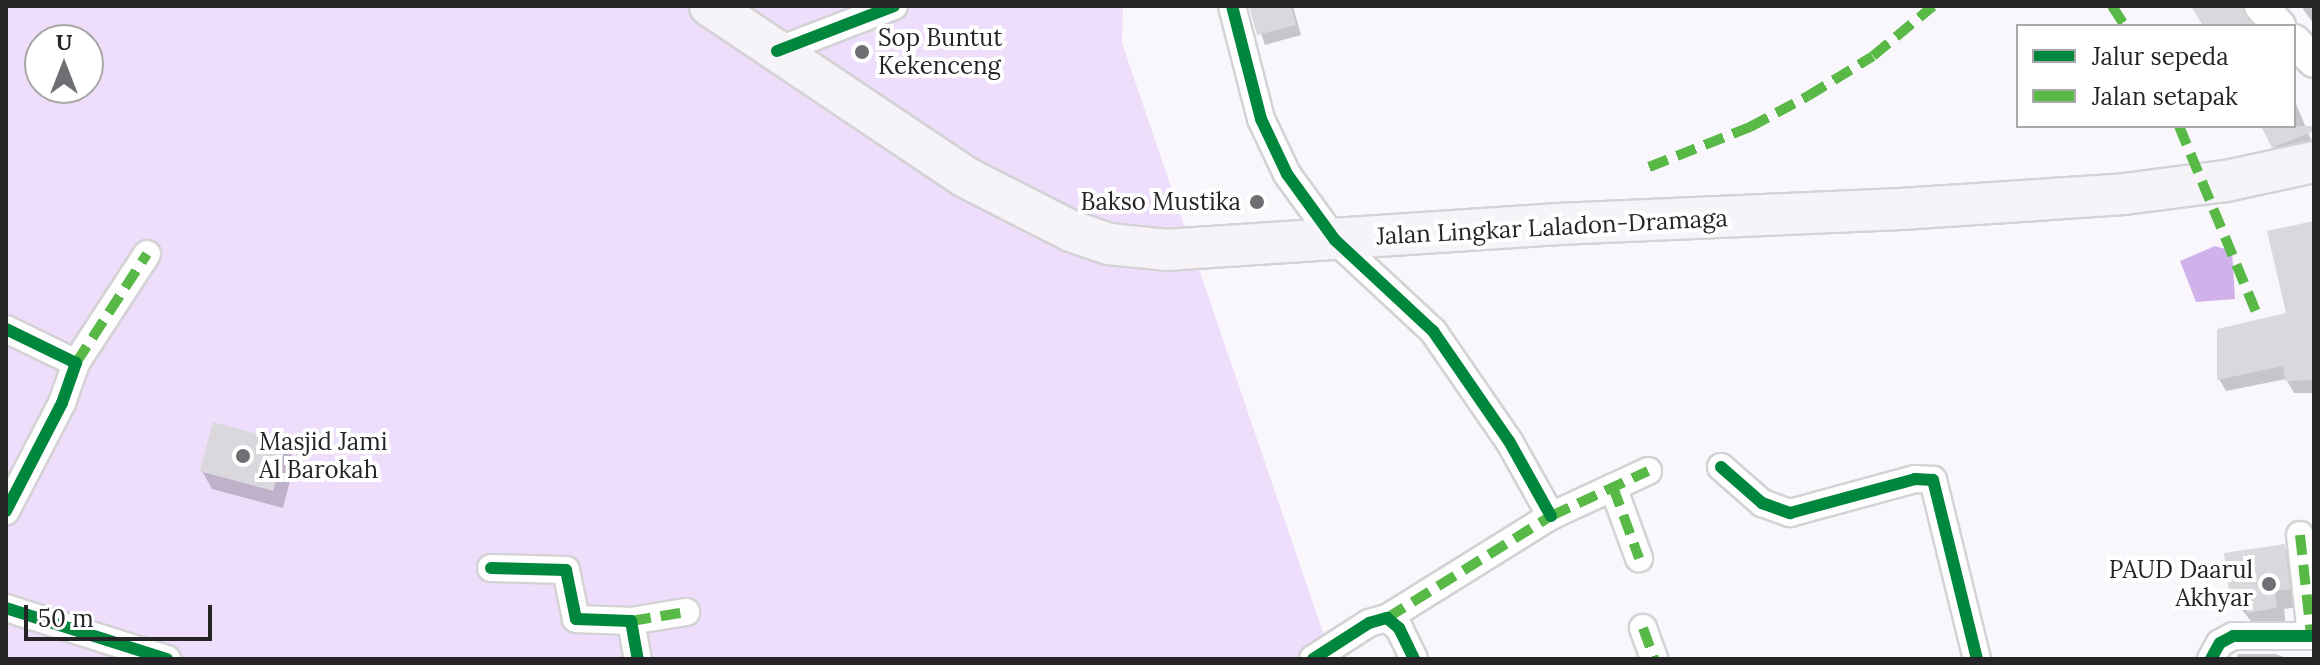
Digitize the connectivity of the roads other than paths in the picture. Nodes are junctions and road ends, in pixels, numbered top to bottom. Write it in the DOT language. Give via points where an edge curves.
graph roads {
  1 [pos="710,6"];
  2 [pos="894,6"];
  3 [pos="1232,6"];
  4 [pos="2261,6"];
  5 [pos="2277,24"];
  6 [pos="2296,43"];
  7 [pos="777,51"];
  8 [pos="2314,61"];
  9 [pos="2314,162"];
  10 [pos="1335,240"];
  11 [pos="147,254"];
  12 [pos="6,329"];
  13 [pos="76,363"];
  14 [pos="1721,467"];
  15 [pos="1648,471"];
  16 [pos="1613,487"];
  17 [pos="6,511"];
  18 [pos="1551,516"];
  19 [pos="2300,535"];
  20 [pos="1639,558"];
  21 [pos="491,568"];
  22 [pos="6,608"];
  23 [pos="686,612"];
  24 [pos="1387,618"];
  25 [pos="631,621"];
  26 [pos="1643,628"];
  27 [pos="2312,635"];
  28 [pos="167,659"];
  29 [pos="638,659"];
  30 [pos="1313,659"];
  31 [pos="1414,659"];
  32 [pos="1654,659"];
  33 [pos="1977,659"];
  34 [pos="2211,659"];
  1 -- 7 [label="main road, Jalan Lingkar Laladon-Dramaga"];
  2 -- 7 [label="street"];
  3 -- 10 [label="street" via="1267,135 1287,174"];
  4 -- 5 [label="street"];
  6 -- 8 [label="street"];
  7 -- 10 [label="main road, Jalan Lingkar Laladon-Dramaga" via="965,177 1071,231 1109,244 1167,250"];
  9 -- 10 [label="main road, Jalan Lingkar Laladon-Dramaga" via="2226,181 2124,194"];
  10 -- 18 [label="street" via="1433,331 1509,441"];
  11 -- 13 [label="street"];
  12 -- 13 [label="street"];
  13 -- 17 [label="street" via="62,403"];
  14 -- 33 [label="street" via="1762,503 1790,513 1915,479 1933,480"];
  15 -- 16 [label="street"];
  16 -- 18 [label="street"];
  16 -- 20 [label="street"];
  18 -- 24 [label="street"];
  19 -- 27 [label="street"];
  21 -- 25 [label="street" via="566,570 579,621"];
  22 -- 28 [label="street"];
  23 -- 25 [label="street"];
  24 -- 30 [label="street" via="1369,623"];
  24 -- 31 [label="street" via="1399,628"];
  25 -- 29 [label="street"];
  26 -- 32 [label="street"];
  27 -- 34 [label="street" via="2233,636 2220,643"];
}
